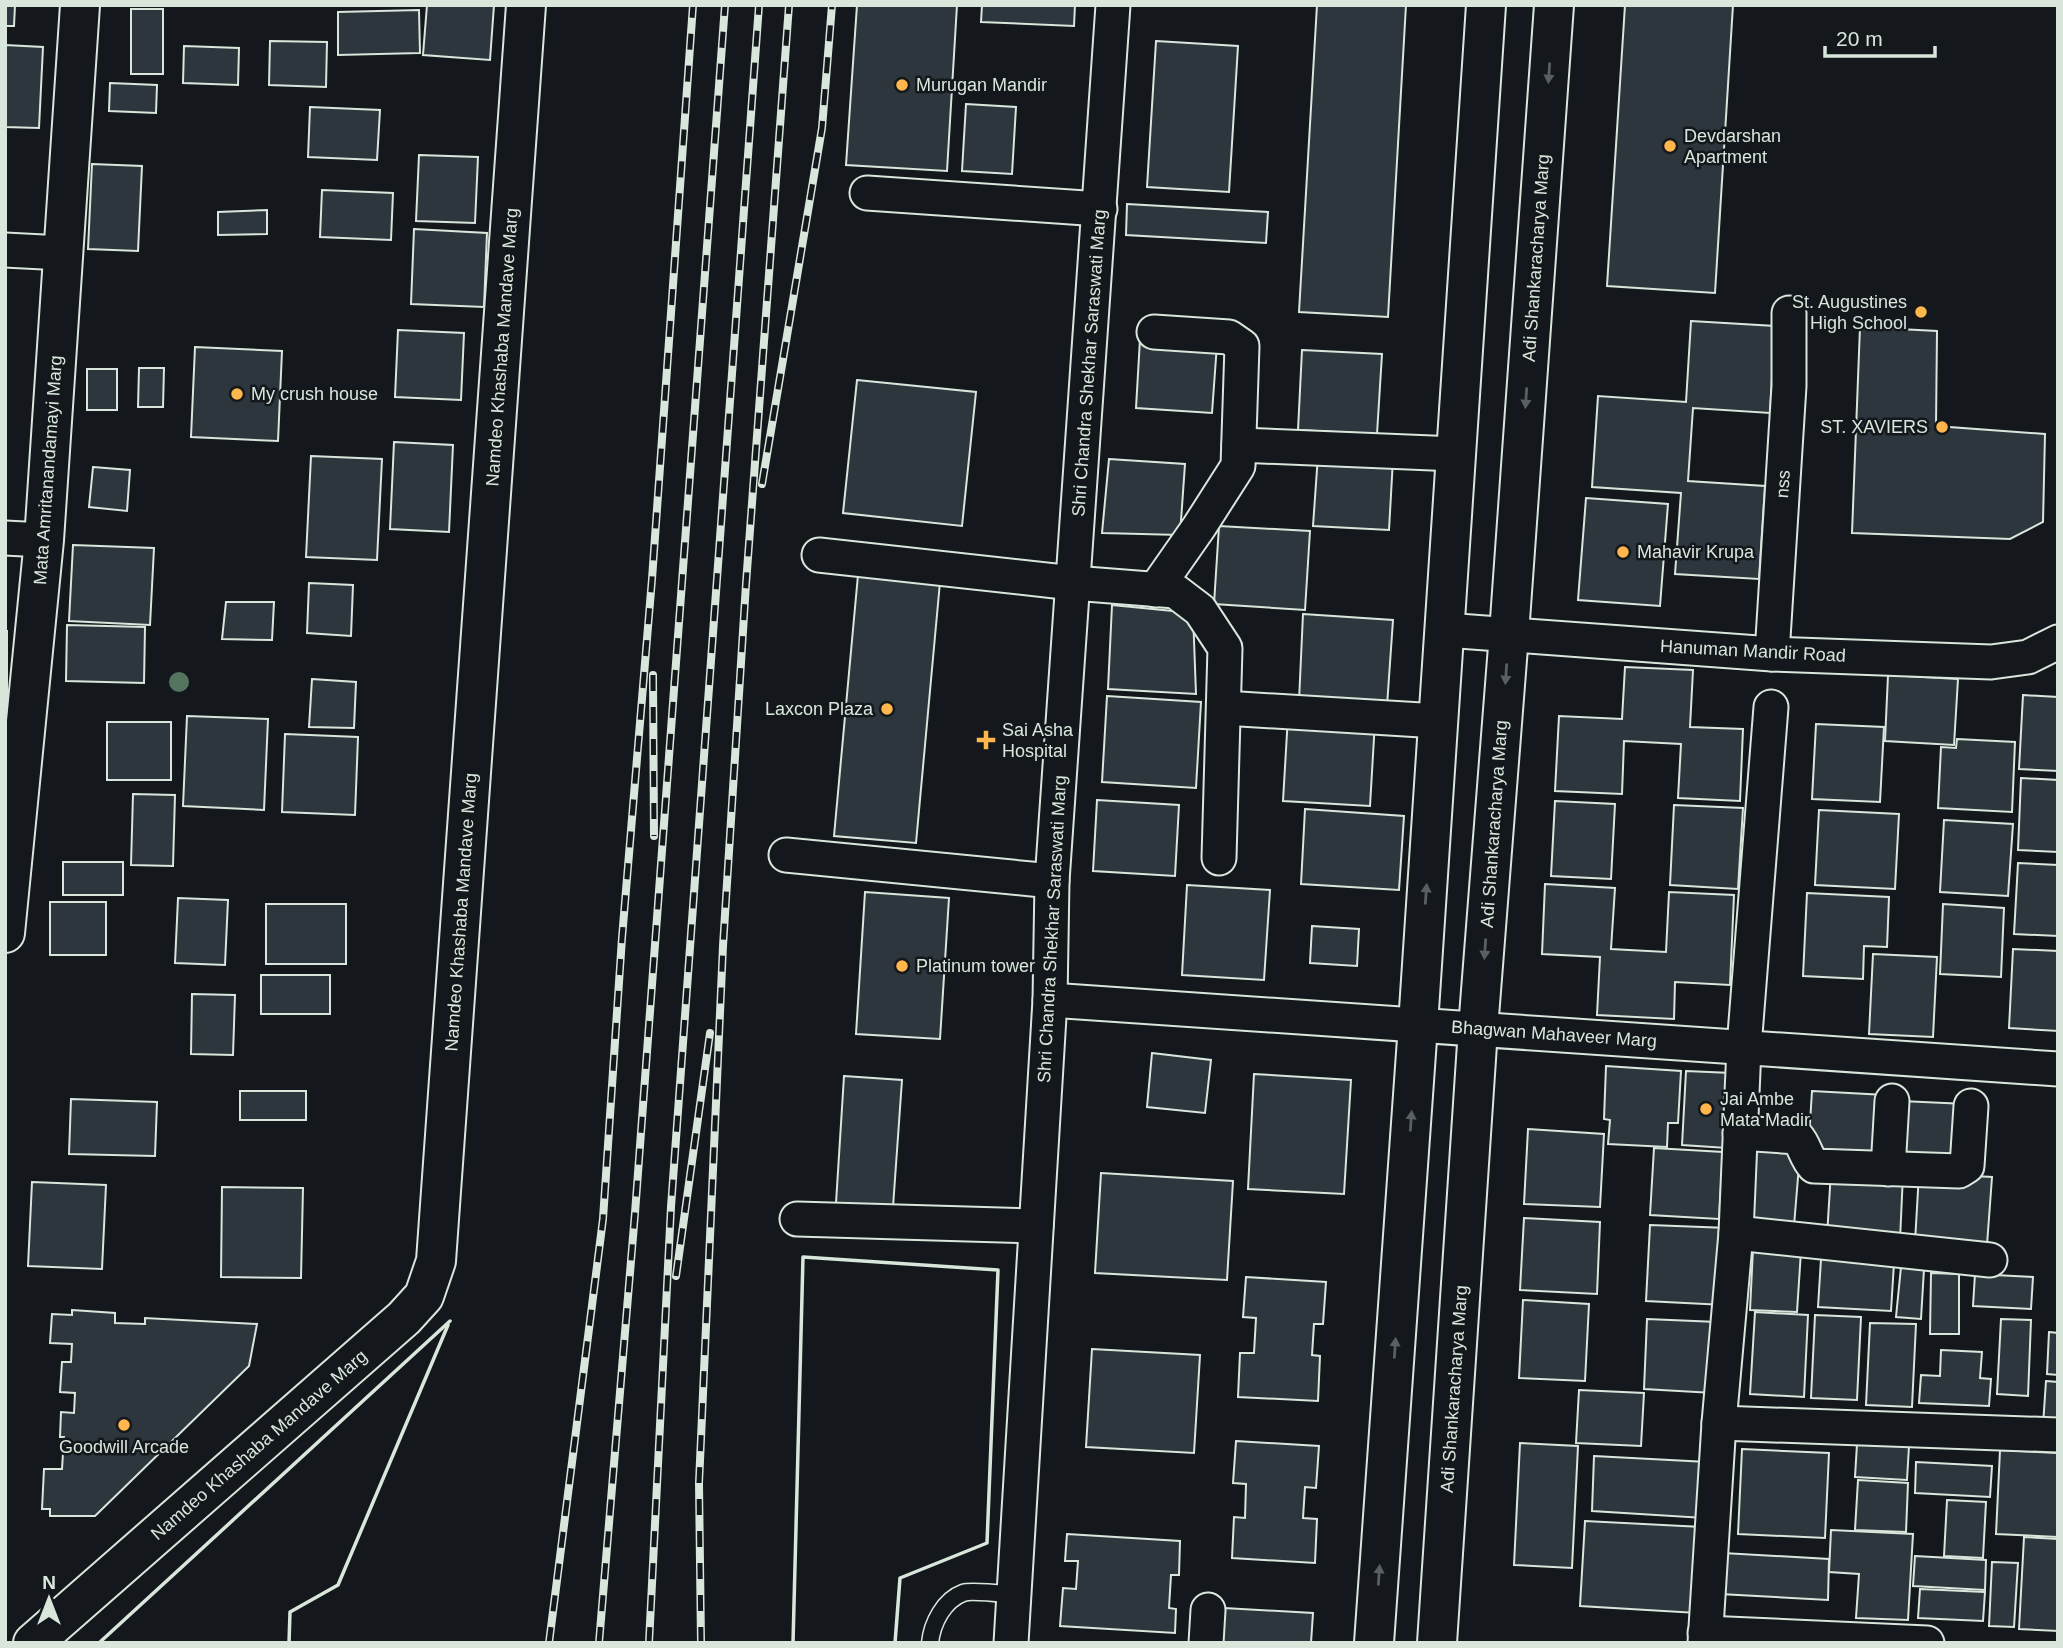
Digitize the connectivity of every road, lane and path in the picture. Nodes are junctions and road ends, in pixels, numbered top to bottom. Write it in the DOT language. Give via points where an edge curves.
graph roads {
  1 [pos="80,5"];
  2 [pos="526,5"];
  3 [pos="1113,5"];
  4 [pos="1486,5"];
  5 [pos="1554,5"];
  6 [pos="867,193"];
  7 [pos="1100,209"];
  8 [pos="5,250"];
  9 [pos="63,253"];
  10 [pos="1789,313"];
  11 [pos="1154,332"];
  12 [pos="1239,445"];
  13 [pos="1456,454"];
  14 [pos="5,538"];
  15 [pos="44,540"];
  16 [pos="820,555"];
  17 [pos="1073,583"];
  18 [pos="1155,590"];
  19 [pos="1445,630"];
  20 [pos="1509,634"];
  21 [pos="2058,642"];
  22 [pos="1772,654"];
  23 [pos="1770,707"];
  24 [pos="1224,708"];
  25 [pos="1438,721"];
  26 [pos="786,855"];
  27 [pos="1220,859"];
  28 [pos="818,882"];
  29 [pos="1051,887"];
  30 [pos="5,933"];
  31 [pos="1050,1000"];
  32 [pos="1418,1025"];
  33 [pos="1478,1029"];
  34 [pos="1744,1047"];
  35 [pos="2058,1069"];
  36 [pos="1892,1101"];
  37 [pos="1970,1106"];
  38 [pos="1740,1133"];
  39 [pos="1888,1169"];
  40 [pos="797,1219"];
  41 [pos="1036,1226"];
  42 [pos="1735,1233"];
  43 [pos="1990,1260"];
  44 [pos="1719,1423"];
  45 [pos="2058,1436"];
  46 [pos="1014,1595"];
  47 [pos="1208,1610"];
  48 [pos="1705,1638"];
  49 [pos="33,1643"];
  50 [pos="930,1643"];
  51 [pos="1011,1643"];
  52 [pos="1206,1643"];
  53 [pos="1374,1643"];
  54 [pos="1437,1643"];
  55 [pos="1927,1643"];
  1 -- 9 [label="main road, Mata Amritanandamayi Marg"];
  2 -- 49 [label="main road, Namdeo Khashaba Mandave Marg" via="436,1261 424,1296 404,1318"];
  3 -- 7 [label="street, Shri Chandra Shekhar Saraswati Marg"];
  4 -- 13 [label="main road"];
  5 -- 20 [label="main road, Adi Shankaracharya Marg, one-way"];
  6 -- 7 [label="street"];
  7 -- 17 [label="street, Shri Chandra Shekhar Saraswati Marg"];
  8 -- 9 [label="street"];
  9 -- 15 [label="main road, Mata Amritanandamayi Marg"];
  10 -- 22 [label="street, nss" via="1789,386"];
  11 -- 12 [label="street" via="1229,337 1242,346"];
  12 -- 13 [label="street"];
  12 -- 18 [label="street" via="1238,466 1226,487"];
  13 -- 19 [label="main road"];
  14 -- 15 [label="street"];
  15 -- 30 [label="main road, Mata Amritanandamayi Marg"];
  16 -- 17 [label="street"];
  17 -- 18 [label="street"];
  17 -- 29 [label="street, Shri Chandra Shekhar Saraswati Marg"];
  18 -- 24 [label="street" via="1175,591 1200,610 1225,648"];
  19 -- 20 [label="street, Hanuman Mandir Road"];
  19 -- 25 [label="main road"];
  20 -- 22 [label="street, Hanuman Mandir Road"];
  20 -- 33 [label="main road, Adi Shankaracharya Marg, one-way"];
  21 -- 22 [label="street, Hanuman Mandir Road" via="2028,657 1991,662"];
  23 -- 34 [label="street"];
  24 -- 25 [label="street"];
  24 -- 27 [label="street"];
  32 -- 25 [label="main road, one-way"];
  26 -- 29 [label="street"];
  28 -- 29 [label="street"];
  29 -- 31 [label="street, Shri Chandra Shekhar Saraswati Marg"];
  31 -- 32 [label="street, Bhagwan Mahaveer Marg"];
  31 -- 41 [label="street, Shri Chandra Shekhar Saraswati Marg"];
  32 -- 33 [label="street, Bhagwan Mahaveer Marg"];
  53 -- 32 [label="main road, one-way"];
  33 -- 34 [label="street, Bhagwan Mahaveer Marg"];
  33 -- 54 [label="main road, Adi Shankaracharya Marg"];
  34 -- 35 [label="street, Bhagwan Mahaveer Marg"];
  34 -- 38 [label="street"];
  36 -- 39 [label="street"];
  37 -- 39 [label="street" via="1967,1166 1959,1171"];
  38 -- 39 [label="street" via="1797,1137 1814,1166"];
  38 -- 42 [label="street"];
  40 -- 41 [label="street"];
  41 -- 46 [label="street, Shri Chandra Shekhar Saraswati Marg"];
  42 -- 43 [label="street"];
  42 -- 44 [label="street"];
  44 -- 45 [label="street"];
  44 -- 48 [label="street"];
  46 -- 50 [label="lane" via="964,1592 944,1606"];
  46 -- 51 [label="street, Shri Chandra Shekhar Saraswati Marg"];
  47 -- 52 [label="street"];
  48 -- 55 [label="street"];
}
